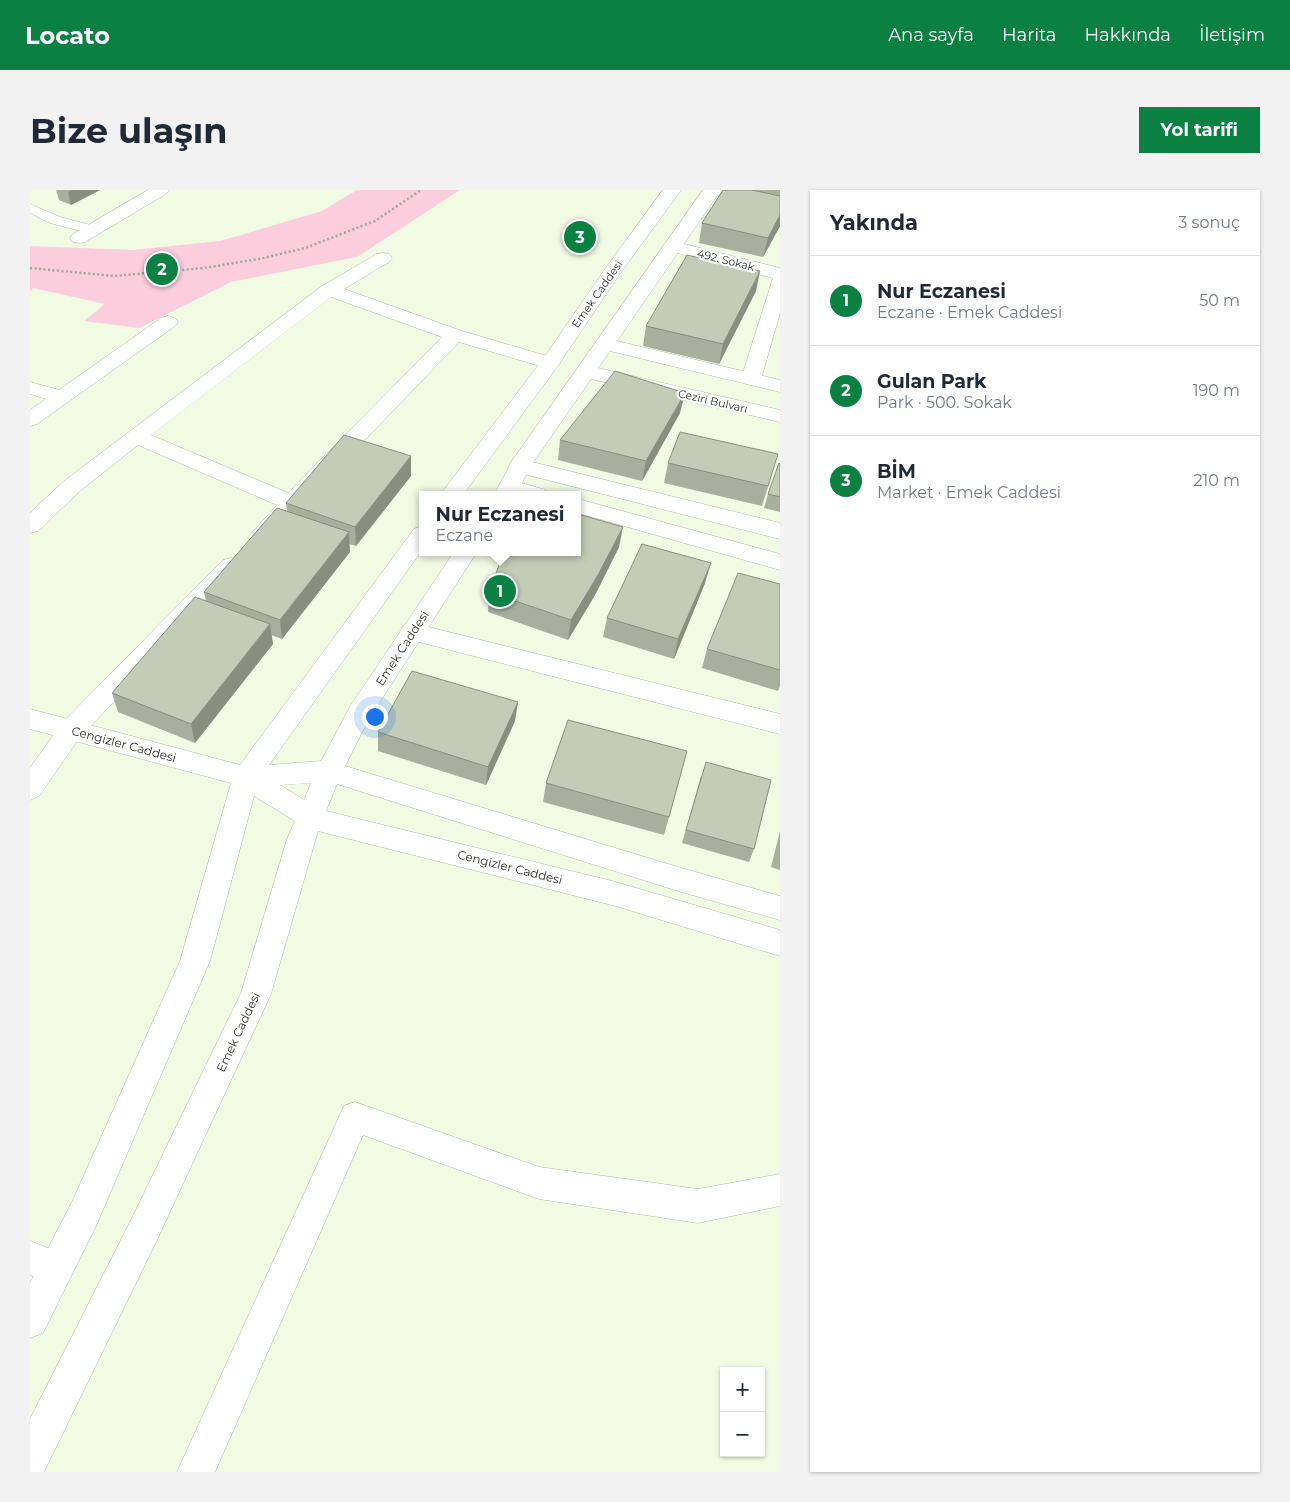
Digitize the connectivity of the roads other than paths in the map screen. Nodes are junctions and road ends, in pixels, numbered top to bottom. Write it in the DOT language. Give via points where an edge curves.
graph roads {
  1 [pos="160,190"];
  2 [pos="672,190"];
  3 [pos="712,190"];
  4 [pos="719,190"];
  5 [pos="780,202"];
  6 [pos="30,208"];
  7 [pos="86,234"];
  8 [pos="672,246"];
  9 [pos="383,258"];
  10 [pos="780,274"];
  11 [pos="780,280"];
  12 [pos="329,290"];
  13 [pos="168,322"];
  14 [pos="455,335"];
  15 [pos="605,344"];
  16 [pos="550,363"];
  17 [pos="587,372"];
  18 [pos="751,379"];
  19 [pos="780,386"];
  20 [pos="30,388"];
  21 [pos="62,397"];
  22 [pos="780,416"];
  23 [pos="30,420"];
  24 [pos="137,437"];
  25 [pos="520,466"];
  26 [pos="454,491"];
  27 [pos="508,491"];
  28 [pos="292,503"];
  29 [pos="581,507"];
  30 [pos="30,526"];
  31 [pos="780,532"];
  32 [pos="419,538"];
  33 [pos="463,556"];
  34 [pos="780,562"];
  35 [pos="412,632"];
  36 [pos="30,719"];
  37 [pos="780,724"];
  38 [pos="71,730"];
  39 [pos="329,771"];
  40 [pos="246,777"];
  41 [pos="30,789"];
  42 [pos="311,818"];
  43 [pos="780,908"];
  44 [pos="780,943"];
  45 [pos="780,1190"];
  46 [pos="43,1263"];
  47 [pos="30,1320"];
  48 [pos="30,1459"];
  49 [pos="196,1472"];
  1 -- 7 [label="street"];
  2 -- 16 [label="street, Emek Caddesi"];
  3 -- 8 [label="street"];
  4 -- 5 [label="street"];
  6 -- 7 [label="lane"];
  8 -- 10 [label="street, 492. Sokak"];
  8 -- 15 [label="street"];
  9 -- 12 [label="street"];
  11 -- 18 [label="street"];
  12 -- 14 [label="street"];
  12 -- 24 [label="street"];
  13 -- 21 [label="street"];
  14 -- 16 [label="street"];
  14 -- 28 [label="street"];
  15 -- 17 [label="street"];
  15 -- 18 [label="street"];
  16 -- 26 [label="street, Emek Caddesi"];
  17 -- 22 [label="street, Ceziri Bulvarı"];
  17 -- 25 [label="street"];
  18 -- 19 [label="street"];
  20 -- 21 [label="street"];
  21 -- 23 [label="street"];
  24 -- 28 [label="street"];
  24 -- 30 [label="street" via="72,486"];
  25 -- 27 [label="street"];
  25 -- 31 [label="street"];
  28 -- 38 [label="street"];
  29 -- 34 [label="street"];
  32 -- 40 [label="street"];
  33 -- 35 [label="street, Emek Caddesi"];
  35 -- 37 [label="street"];
  35 -- 39 [label="street, Emek Caddesi" via="360,712"];
  36 -- 38 [label="street, Cengizler Caddesi"];
  38 -- 40 [label="street, Cengizler Caddesi"];
  38 -- 41 [label="street"];
  39 -- 40 [label="street, Cengizler Caddesi"];
  39 -- 42 [label="street, Emek Caddesi"];
  39 -- 43 [label="street, Cengizler Caddesi"];
  40 -- 42 [label="street, Cengizler Caddesi"];
  40 -- 46 [label="street" via="195,962 84,1214"];
  42 -- 44 [label="street, Cengizler Caddesi" via="612,893"];
  42 -- 48 [label="street, Emek Caddesi" via="301,839 256,994"];
  45 -- 49 [label="street" via="698,1206 539,1182 355,1117"];
  46 -- 47 [label="street"];
}
